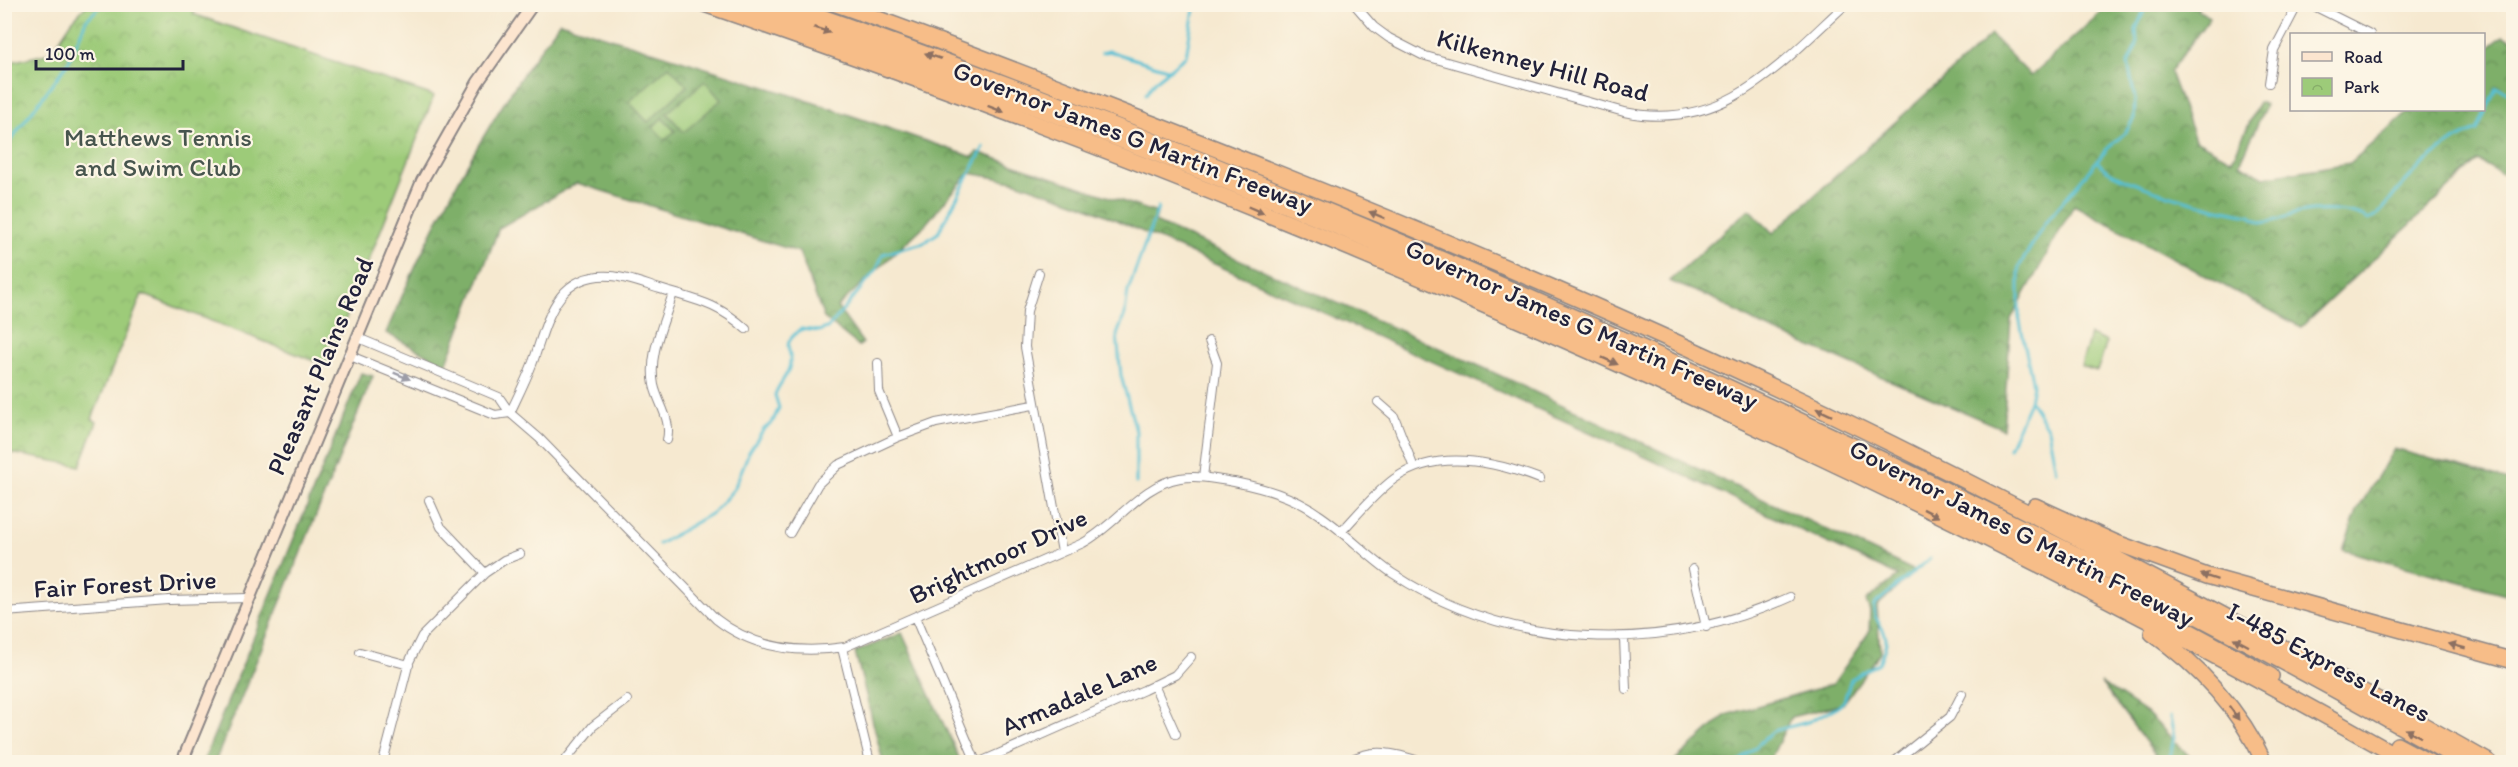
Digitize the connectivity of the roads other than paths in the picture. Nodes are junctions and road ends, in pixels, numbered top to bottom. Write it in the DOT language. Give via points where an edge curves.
graph roads {
  1 [pos="533,4"];
  2 [pos="704,4"];
  3 [pos="747,4"];
  4 [pos="785,4"];
  5 [pos="836,4"];
  6 [pos="1354,4"];
  7 [pos="1846,4"];
  8 [pos="2298,4"];
  9 [pos="2310,4"];
  10 [pos="2368,33"];
  11 [pos="2269,83"];
  12 [pos="1039,273"];
  13 [pos="673,294"];
  14 [pos="746,329"];
  15 [pos="356,337"];
  16 [pos="1209,341"];
  17 [pos="348,355"];
  18 [pos="878,363"];
  19 [pos="1378,402"];
  20 [pos="1033,405"];
  21 [pos="510,412"];
  22 [pos="898,436"];
  23 [pos="667,440"];
  24 [pos="1414,468"];
  25 [pos="1203,477"];
  26 [pos="1540,479"];
  27 [pos="1979,488"];
  28 [pos="429,500"];
  29 [pos="1341,532"];
  30 [pos="790,533"];
  31 [pos="1062,552"];
  32 [pos="520,554"];
  33 [pos="1692,569"];
  34 [pos="485,573"];
  35 [pos="2094,595"];
  36 [pos="1790,597"];
  37 [pos="248,598"];
  38 [pos="4,612"];
  39 [pos="915,617"];
  40 [pos="1706,627"];
  41 [pos="1624,638"];
  42 [pos="842,648"];
  43 [pos="360,652"];
  44 [pos="1191,657"];
  45 [pos="2514,661"];
  46 [pos="408,665"];
  47 [pos="1154,685"];
  48 [pos="1626,689"];
  49 [pos="1962,694"];
  50 [pos="627,700"];
  51 [pos="1176,735"];
  52 [pos="182,762"];
  53 [pos="383,762"];
  54 [pos="564,762"];
  55 [pos="870,762"];
  56 [pos="978,762"];
  57 [pos="1347,762"];
  58 [pos="1421,762"];
  59 [pos="1894,762"];
  60 [pos="2264,762"];
  61 [pos="2408,762"];
  62 [pos="2429,762"];
  63 [pos="2463,762"];
  64 [pos="2489,762"];
  1 -- 15 [label="street, Pleasant Plains Road" via="478,82 422,181"];
  2 -- 35 [label="highway, Governor James G Martin Freeway, one-way" via="1070,137 1438,284 1831,463"];
  3 -- 62 [label="highway, I-485 Express Lanes, one-way" via="966,81 1212,176 1474,285 1834,449 2183,627"];
  63 -- 4 [label="highway, I-485 Express Lanes, one-way" via="2100,567 1648,349 1312,204 970,69"];
  27 -- 5 [label="highway, Governor James G Martin Freeway, one-way" via="1869,433 1529,278 1233,155"];
  6 -- 7 [label="street, Kilkenney Hill Road" via="1389,38 1422,55 1624,112 1657,117 1705,110 1749,90"];
  8 -- 11 [label="street" via="2274,50"];
  9 -- 10 [label="street"];
  12 -- 20 [label="street" via="1024,331"];
  13 -- 14 [label="street" via="720,308"];
  13 -- 21 [label="street" via="611,276 592,278 570,288 555,301 548,314 528,375"];
  13 -- 23 [label="street" via="653,366 654,385 667,420"];
  15 -- 17 [label="street, Pleasant Plains Road"];
  15 -- 21 [label="street, Brightmoor Drive" via="500,397"];
  16 -- 25 [label="street" via="1217,363"];
  17 -- 21 [label="street, one-way" via="495,415"];
  17 -- 37 [label="street, Pleasant Plains Road"];
  18 -- 22 [label="street" via="879,390"];
  19 -- 24 [label="street" via="1394,416"];
  20 -- 22 [label="street" via="954,419"];
  20 -- 31 [label="street"];
  21 -- 42 [label="street, Brightmoor Drive" via="722,625 777,648"];
  22 -- 30 [label="street" via="830,471"];
  24 -- 26 [label="street" via="1477,461"];
  24 -- 29 [label="street" via="1384,488"];
  25 -- 29 [label="street, Brightmoor Drive" via="1280,494 1317,513"];
  25 -- 31 [label="street, Brightmoor Drive" via="1160,484 1136,500 1104,531"];
  45 -- 27 [label="highway, one-way" via="2207,576 2114,542 2007,493"];
  27 -- 64 [label="highway, Governor James G Martin Freeway" via="2294,652"];
  28 -- 34 [label="street" via="441,527"];
  29 -- 41 [label="street, Brightmoor Drive" via="1404,580 1479,616 1540,632"];
  31 -- 39 [label="street, Brightmoor Drive"];
  32 -- 34 [label="street"];
  33 -- 40 [label="street"];
  34 -- 46 [label="street" via="422,636"];
  35 -- 60 [label="highway, one-way" via="2191,662 2230,708"];
  35 -- 61 [label="highway, Governor James G Martin Freeway"];
  36 -- 40 [label="street, Brightmoor Drive"];
  37 -- 38 [label="street, Fair Forest Drive"];
  37 -- 52 [label="street, Pleasant Plains Road"];
  39 -- 42 [label="street, Brightmoor Drive"];
  39 -- 56 [label="street"];
  40 -- 41 [label="street, Brightmoor Drive"];
  41 -- 48 [label="street"];
  42 -- 55 [label="street"];
  43 -- 46 [label="street"];
  44 -- 47 [label="street, Armadale Lane" via="1175,675"];
  46 -- 53 [label="street"];
  47 -- 51 [label="street"];
  47 -- 56 [label="street, Armadale Lane"];
  49 -- 59 [label="street" via="1950,717"];
  50 -- 54 [label="street" via="593,726"];
  57 -- 58 [label="street" via="1378,752 1396,753"];
}
